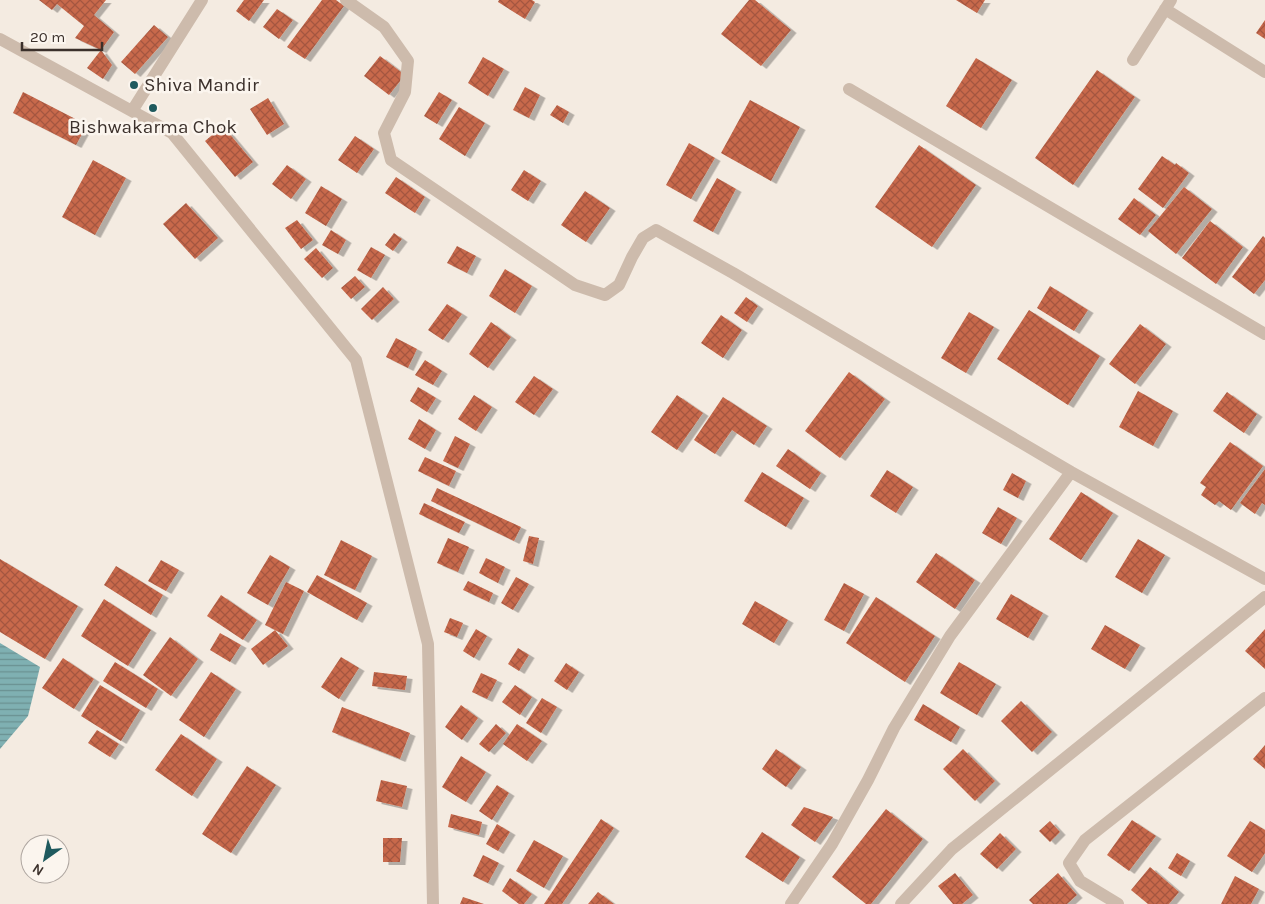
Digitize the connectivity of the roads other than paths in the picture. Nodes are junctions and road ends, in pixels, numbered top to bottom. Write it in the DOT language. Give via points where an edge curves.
graph roads {
  1 [pos="202,0"];
  2 [pos="346,0"];
  3 [pos="1168,4"];
  4 [pos="0,40"];
  5 [pos="1133,60"];
  6 [pos="1265,72"];
  7 [pos="849,90"];
  8 [pos="132,111"];
  9 [pos="1265,334"];
  10 [pos="1071,472"];
  11 [pos="1265,579"];
  12 [pos="1265,597"];
  13 [pos="1265,698"];
  14 [pos="433,904"];
  15 [pos="791,904"];
  16 [pos="901,904"];
  17 [pos="1118,904"];
  1 -- 8 [label="street"];
  2 -- 10 [label="street" via="384,28 408,61 405,92 384,134 391,160 575,285 605,295 619,285 643,238 656,230"];
  3 -- 5 [label="street"];
  3 -- 6 [label="street"];
  4 -- 8 [label="street"];
  7 -- 9 [label="street"];
  8 -- 14 [label="street" via="172,133 356,360 428,644"];
  10 -- 11 [label="street"];
  10 -- 15 [label="street" via="950,636 894,728 832,844"];
  12 -- 16 [label="street" via="952,849"];
  13 -- 17 [label="street" via="1085,840 1069,862 1080,881"];
}
